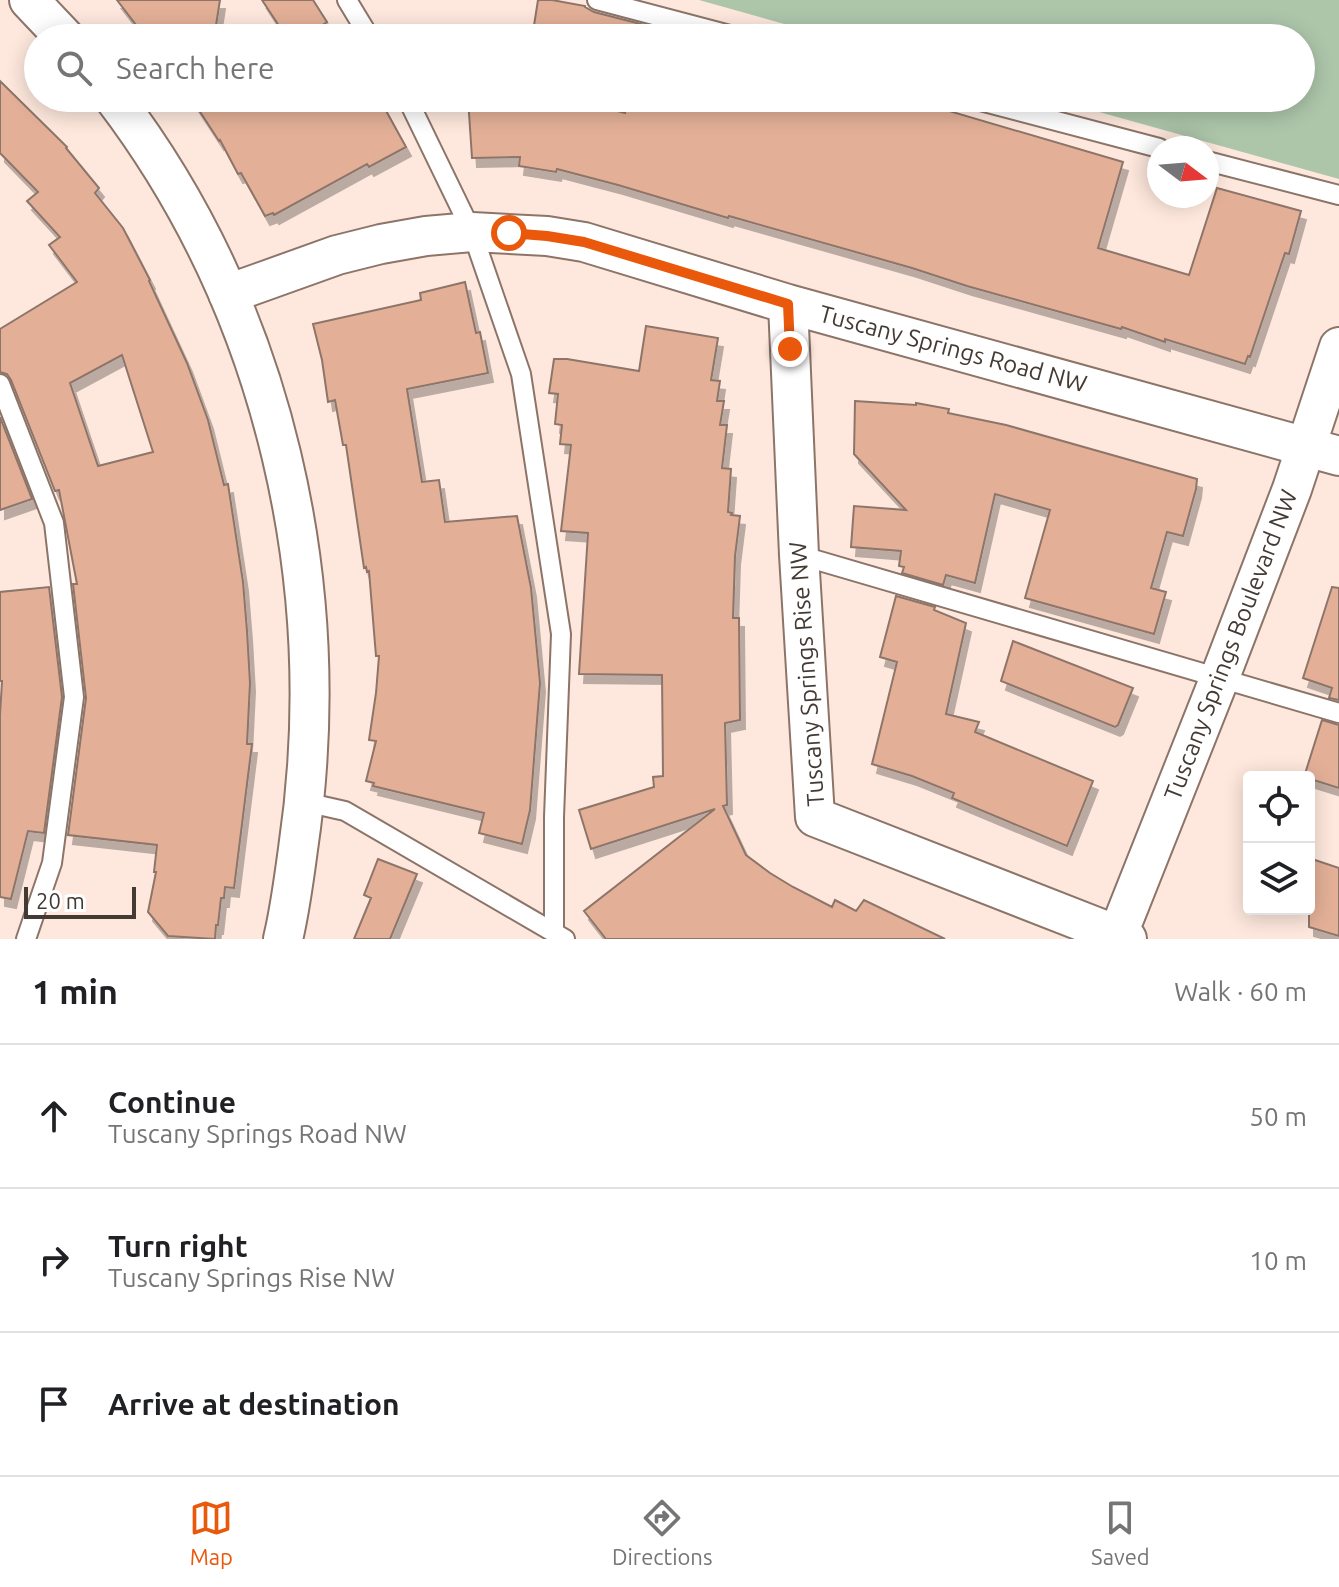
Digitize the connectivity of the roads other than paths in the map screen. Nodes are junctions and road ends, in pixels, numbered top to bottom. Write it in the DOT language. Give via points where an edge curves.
graph roads {
  1 [pos="29,0"];
  2 [pos="347,0"];
  3 [pos="597,0"];
  4 [pos="52,24"];
  5 [pos="362,24"];
  6 [pos="688,24"];
  7 [pos="124,112"];
  8 [pos="414,112"];
  9 [pos="1022,112"];
  10 [pos="1147,145"];
  11 [pos="1219,164"];
  12 [pos="1339,195"];
  13 [pos="472,232"];
  14 [pos="228,294"];
  15 [pos="788,304"];
  16 [pos="1339,347"];
  17 [pos="0,384"];
  18 [pos="1323,451"];
  19 [pos="799,555"];
  20 [pos="1220,677"];
  21 [pos="1339,713"];
  22 [pos="305,802"];
  23 [pos="560,936"];
  24 [pos="1120,938"];
  25 [pos="26,939"];
  26 [pos="283,939"];
  1 -- 4 [label="street"];
  2 -- 5 [label="lane"];
  3 -- 6 [label="lane"];
  7 -- 14 [label="street" via="201,234"];
  8 -- 13 [label="lane"];
  9 -- 10 [label="lane"];
  11 -- 12 [label="lane"];
  13 -- 14 [label="street, Tuscany Springs Road NW" via="337,255"];
  13 -- 15 [label="street, Tuscany Springs Road NW" via="584,242"];
  13 -- 23 [label="lane" via="521,374 561,634 554,817"];
  14 -- 22 [label="street" via="274,425 302,561 311,681"];
  15 -- 18 [label="street, Tuscany Springs Road NW"];
  15 -- 19 [label="street, Tuscany Springs Rise NW"];
  16 -- 18 [label="street, Tuscany Springs Boulevard NW"];
  17 -- 25 [label="lane" via="54,523 74,697 52,863"];
  18 -- 20 [label="street, Tuscany Springs Boulevard NW" via="1292,489"];
  19 -- 20 [label="lane"];
  19 -- 24 [label="street, Tuscany Springs Rise NW" via="815,817"];
  20 -- 21 [label="lane"];
  20 -- 24 [label="street, Tuscany Springs Boulevard NW"];
  22 -- 23 [label="lane" via="345,811"];
  22 -- 26 [label="street"];
}
